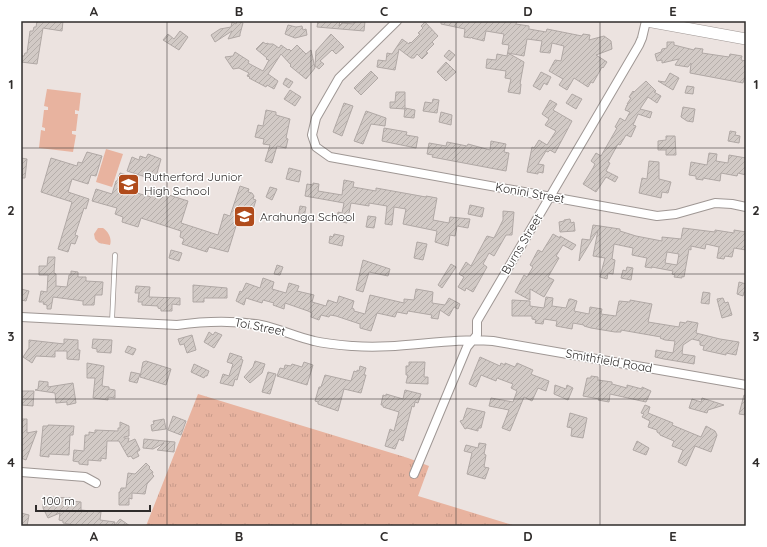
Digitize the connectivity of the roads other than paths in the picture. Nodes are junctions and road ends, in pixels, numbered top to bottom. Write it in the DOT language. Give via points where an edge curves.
graph roads {
  1 [pos="397,21"];
  2 [pos="646,21"];
  3 [pos="746,39"];
  4 [pos="550,197"];
  5 [pos="746,207"];
  6 [pos="115,255"];
  7 [pos="21,316"];
  8 [pos="112,321"];
  9 [pos="472,341"];
  10 [pos="746,385"];
  11 [pos="21,472"];
  12 [pos="414,474"];
  13 [pos="96,483"];
  1 -- 4 [label="street, Konini Street" via="339,78 316,118 312,134 316,147 330,157"];
  2 -- 3 [label="main road"];
  2 -- 4 [label="street, Burns Street" via="639,45"];
  4 -- 5 [label="street, Konini Street" via="657,216 676,214 715,203"];
  4 -- 9 [label="street, Burns Street" via="477,321 477,335"];
  6 -- 8 [label="lane"];
  7 -- 8 [label="street, Toi Street"];
  8 -- 9 [label="street, Toi Street" via="177,325 202,321 239,321 314,341 376,348"];
  9 -- 10 [label="street, Smithfield Road" via="493,341"];
  9 -- 12 [label="street, Burns Street" via="467,347"];
  11 -- 13 [label="street" via="85,477"];
}
